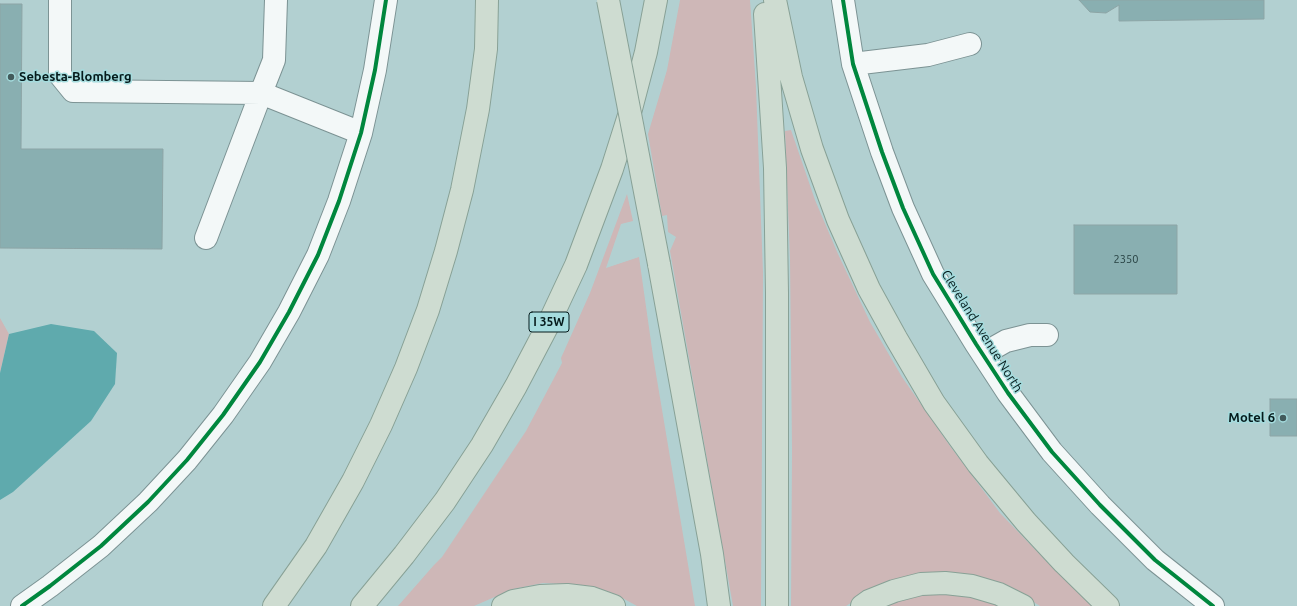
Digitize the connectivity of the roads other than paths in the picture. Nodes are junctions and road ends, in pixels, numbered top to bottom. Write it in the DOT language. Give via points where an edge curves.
graph roads {
  1 [pos="60,0"];
  2 [pos="276,0"];
  3 [pos="386,0"];
  4 [pos="487,0"];
  5 [pos="608,0"];
  6 [pos="656,0"];
  7 [pos="763,0"];
  8 [pos="774,0"];
  9 [pos="843,0"];
  10 [pos="970,44"];
  11 [pos="854,64"];
  12 [pos="261,93"];
  13 [pos="361,133"];
  14 [pos="206,238"];
  15 [pos="1047,335"];
  16 [pos="983,354"];
  17 [pos="22,606"];
  18 [pos="274,606"];
  19 [pos="362,606"];
  20 [pos="503,606"];
  21 [pos="614,606"];
  22 [pos="719,606"];
  23 [pos="777,606"];
  24 [pos="862,606"];
  25 [pos="1023,606"];
  26 [pos="1108,606"];
  27 [pos="1212,606"];
  1 -- 12 [label="street" via="60,75 73,91"];
  2 -- 12 [label="street" via="274,60"];
  3 -- 13 [label="street" via="375,70"];
  4 -- 18 [label="highway" via="486,49 475,124 462,190 428,310 406,368 353,481 316,546"];
  5 -- 22 [label="highway, bridge" via="659,264 712,554"];
  6 -- 19 [label="highway, I 35W" via="631,109 612,169 576,265 547,326 478,451 409,549"];
  7 -- 23 [label="highway" via="775,168"];
  8 -- 26 [label="highway" via="791,77 812,150 838,220 869,289 896,338 934,403 978,464 1026,522"];
  9 -- 11 [label="street, Cleveland Avenue North"];
  10 -- 11 [label="street" via="928,55"];
  11 -- 16 [label="street, Cleveland Avenue North" via="903,208 933,274"];
  12 -- 13 [label="street"];
  12 -- 14 [label="street"];
  13 -- 17 [label="street" via="339,201 318,254 260,362 223,415 187,460 148,502 101,546"];
  15 -- 16 [label="street" via="1030,335 1006,341"];
  16 -- 27 [label="street, Cleveland Avenue North" via="1008,393 1052,452 1155,560"];
  20 -- 21 [label="highway" via="513,601 540,596 567,595 592,598"];
  24 -- 25 [label="highway" via="894,591 922,584 945,583 972,586 999,594"];
}
